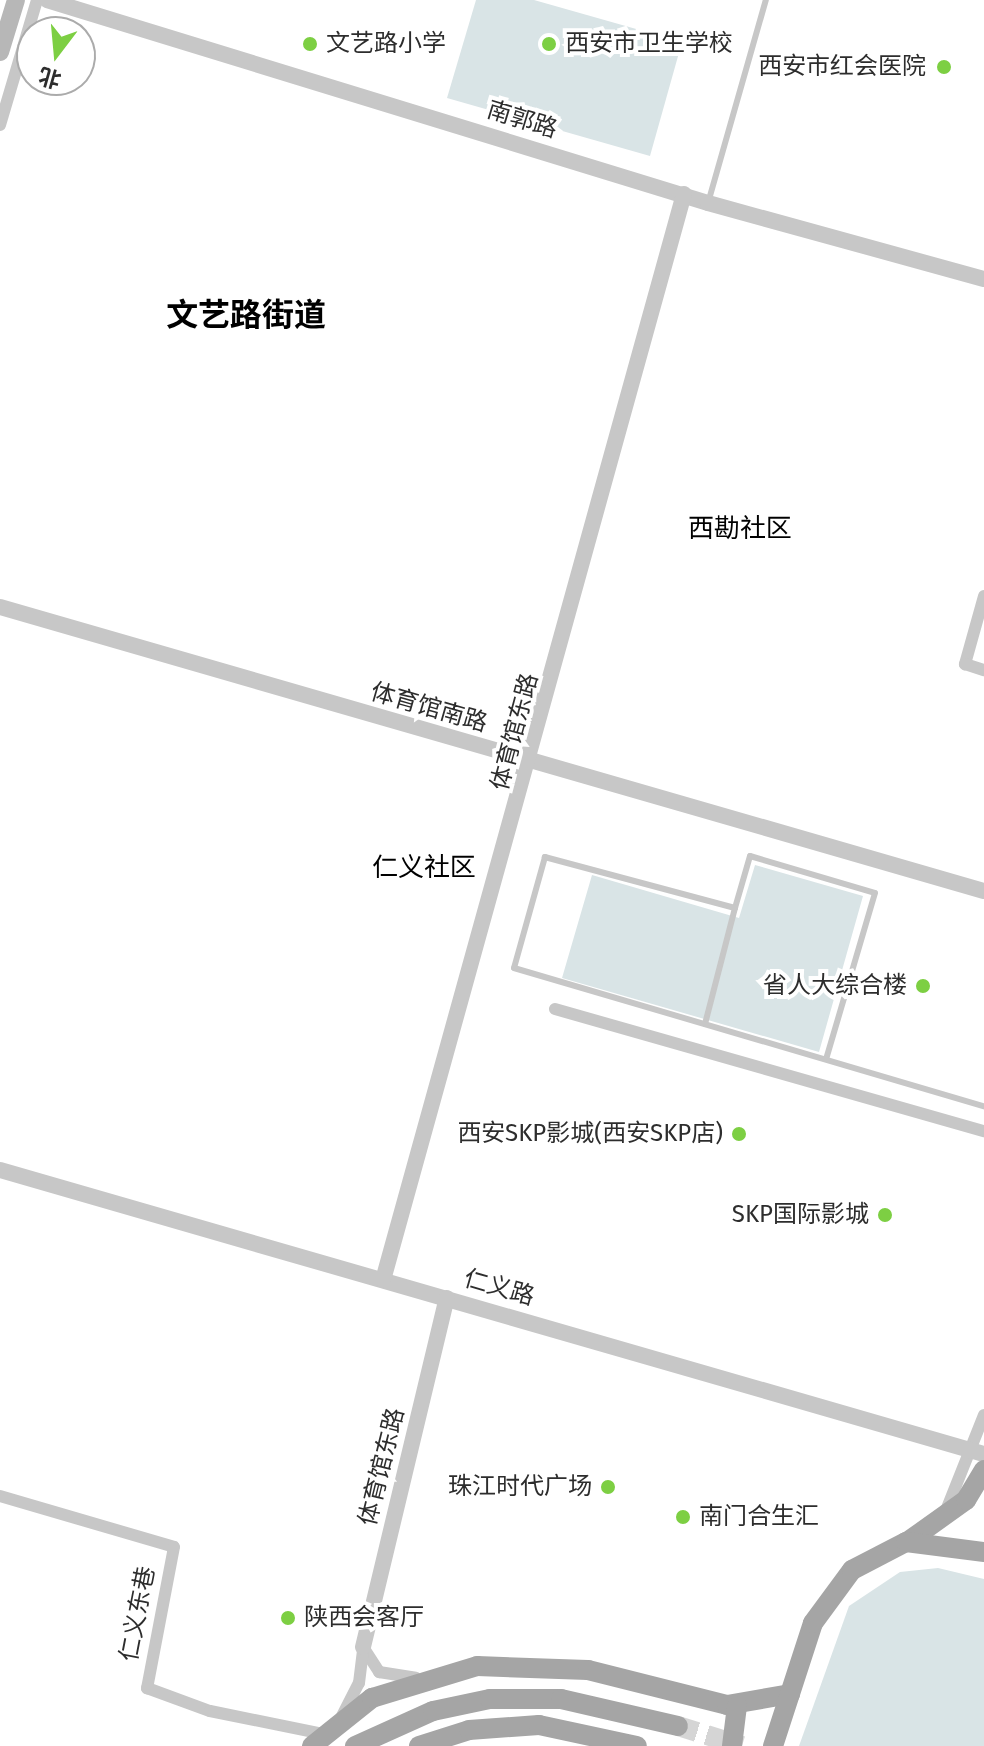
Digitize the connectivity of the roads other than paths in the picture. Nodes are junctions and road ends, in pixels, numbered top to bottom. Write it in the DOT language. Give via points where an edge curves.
graph roads {
  1 [pos="16,0"];
  2 [pos="37,0"];
  3 [pos="47,0"];
  4 [pos="766,0"];
  5 [pos="0,52"];
  6 [pos="0,125"];
  7 [pos="684,194"];
  8 [pos="708,203"];
  9 [pos="984,279"];
  10 [pos="984,596"];
  11 [pos="0,607"];
  12 [pos="984,670"];
  13 [pos="532,762"];
  14 [pos="984,891"];
  15 [pos="735,908"];
  16 [pos="555,1009"];
  17 [pos="705,1024"];
  18 [pos="826,1059"];
  19 [pos="984,1106"];
  20 [pos="984,1131"];
  21 [pos="0,1170"];
  22 [pos="383,1280"];
  23 [pos="447,1298"];
  24 [pos="984,1415"];
  25 [pos="979,1453"];
  26 [pos="984,1470"];
  27 [pos="0,1496"];
  28 [pos="925,1531"];
  29 [pos="906,1542"];
  30 [pos="984,1552"];
  31 [pos="363,1647"];
  32 [pos="423,1678"];
  33 [pos="790,1694"];
  34 [pos="737,1706"];
  35 [pos="341,1717"];
  36 [pos="678,1726"];
  37 [pos="318,1740"];
  38 [pos="355,1746"];
  39 [pos="419,1746"];
  40 [pos="637,1746"];
  41 [pos="732,1746"];
  42 [pos="773,1746"];
  1 -- 5 [label="main road"];
  2 -- 6 [label="street"];
  3 -- 7 [label="street, 南郭路"];
  4 -- 8 [label="lane"];
  7 -- 8 [label="street, 南郭路"];
  7 -- 13 [label="street, 体育馆东路"];
  8 -- 9 [label="street, 南郭路"];
  10 -- 12 [label="street" via="965,664"];
  11 -- 13 [label="street, 体育馆南路"];
  13 -- 14 [label="street, 体育馆南路"];
  13 -- 22 [label="street, 体育馆东路"];
  15 -- 17 [label="lane"];
  15 -- 17 [label="lane" via="545,857 514,968"];
  15 -- 18 [label="lane" via="750,856 875,893"];
  16 -- 20 [label="street"];
  17 -- 18 [label="lane"];
  18 -- 19 [label="lane"];
  21 -- 22 [label="street, 仁义路"];
  22 -- 23 [label="street, 仁义路"];
  23 -- 25 [label="street, 仁义路"];
  23 -- 31 [label="street, 体育馆东路"];
  24 -- 25 [label="street"];
  25 -- 28 [label="street"];
  26 -- 28 [label="main road" via="966,1500"];
  27 -- 37 [label="street, 仁义东巷" via="174,1547 147,1688"];
  28 -- 29 [label="main road"];
  29 -- 30 [label="main road"];
  29 -- 33 [label="main road" via="852,1570 830,1592"];
  31 -- 32 [label="street" via="379,1672"];
  31 -- 35 [label="street" via="359,1683"];
  32 -- 34 [label="main road" via="477,1666 551,1665"];
  32 -- 35 [label="main road"];
  33 -- 34 [label="main road"];
  33 -- 42 [label="main road"];
  34 -- 41 [label="main road"];
  35 -- 37 [label="main road"];
  36 -- 38 [label="main road" via="586,1703 502,1699 433,1711"];
  39 -- 40 [label="main road" via="507,1725 583,1731"];
}
